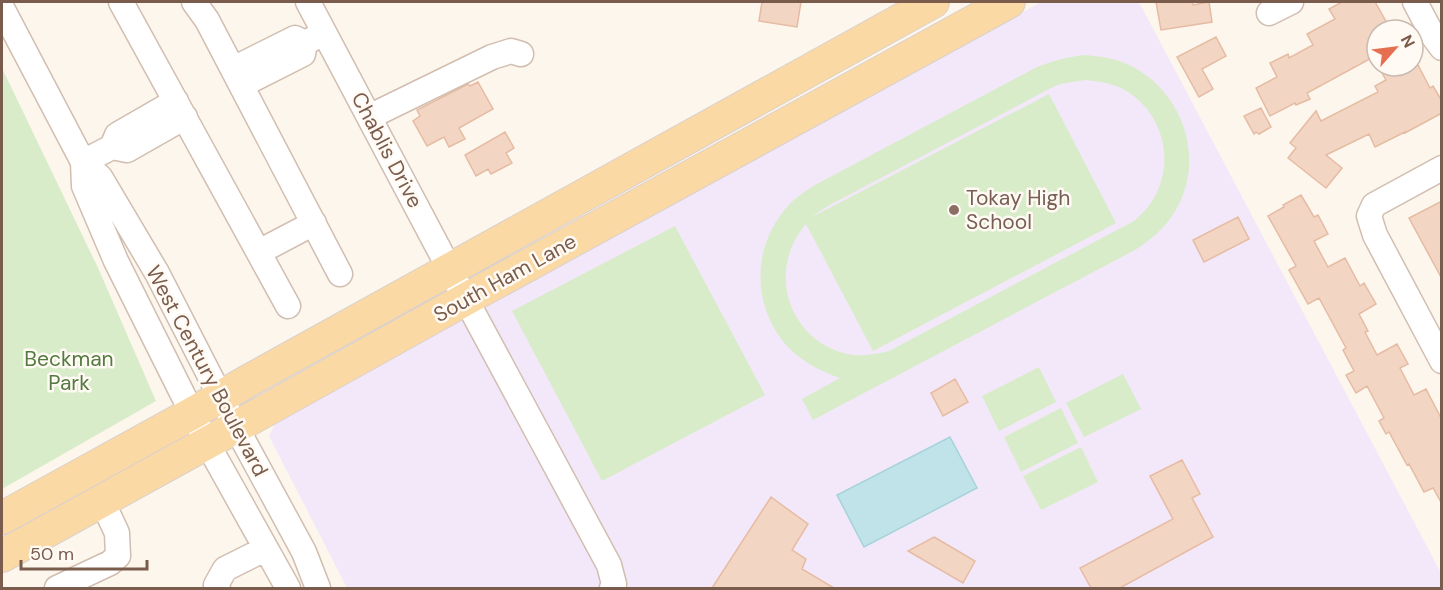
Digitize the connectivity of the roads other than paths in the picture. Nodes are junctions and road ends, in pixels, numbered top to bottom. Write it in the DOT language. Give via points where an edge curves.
graph roads {
  1 [pos="121,2"];
  2 [pos="194,2"];
  3 [pos="308,2"];
  4 [pos="933,2"];
  5 [pos="1010,2"];
  6 [pos="1291,2"];
  7 [pos="1415,2"];
  8 [pos="2,8"];
  9 [pos="1269,13"];
  10 [pos="315,38"];
  11 [pos="1442,48"];
  12 [pos="521,54"];
  13 [pos="237,77"];
  14 [pos="181,109"];
  15 [pos="369,117"];
  16 [pos="83,162"];
  17 [pos="1442,168"];
  18 [pos="314,223"];
  19 [pos="259,252"];
  20 [pos="450,270"];
  21 [pos="340,274"];
  22 [pos="466,299"];
  23 [pos="288,306"];
  24 [pos="1442,361"];
  25 [pos="221,397"];
  26 [pos="193,413"];
  27 [pos="236,427"];
  28 [pos="207,443"];
  29 [pos="102,501"];
  30 [pos="2,518"];
  31 [pos="265,549"];
  32 [pos="2,556"];
  33 [pos="57,588"];
  34 [pos="218,588"];
  35 [pos="288,588"];
  36 [pos="318,588"];
  37 [pos="612,588"];
  1 -- 14 [label="street"];
  2 -- 13 [label="street"];
  3 -- 10 [label="street, Chablis Drive"];
  4 -- 20 [label="main road, South Ham Lane"];
  5 -- 22 [label="main road, South Ham Lane"];
  6 -- 9 [label="street"];
  7 -- 11 [label="street"];
  8 -- 16 [label="street, West Century Boulevard"];
  10 -- 13 [label="street" via="295,38"];
  10 -- 15 [label="street, Chablis Drive"];
  12 -- 15 [label="street" via="511,51 492,57"];
  13 -- 18 [label="street"];
  14 -- 16 [label="street" via="127,150 112,147"];
  14 -- 19 [label="street"];
  15 -- 20 [label="street, Chablis Drive"];
  16 -- 25 [label="street, West Century Boulevard" via="100,177 157,273"];
  16 -- 26 [label="street, West Century Boulevard" via="84,186 116,261"];
  17 -- 24 [label="street" via="1374,205 1369,216 1375,235"];
  18 -- 19 [label="street"];
  18 -- 21 [label="street"];
  19 -- 23 [label="street"];
  20 -- 22 [label="street, Chablis Drive"];
  20 -- 25 [label="main road, South Ham Lane"];
  22 -- 27 [label="main road, South Ham Lane"];
  22 -- 37 [label="street" via="609,565"];
  25 -- 26 [label="main road, South Ham Lane"];
  25 -- 27 [label="street, West Century Boulevard"];
  26 -- 28 [label="street, West Century Boulevard"];
  26 -- 30 [label="main road, South Ham Lane"];
  27 -- 28 [label="main road, South Ham Lane"];
  27 -- 36 [label="street, West Century Boulevard" via="304,552"];
  28 -- 29 [label="main road, South Ham Lane"];
  28 -- 31 [label="street, West Century Boulevard"];
  29 -- 32 [label="main road, South Ham Lane"];
  29 -- 33 [label="street" via="117,533 118,556"];
  31 -- 34 [label="street" via="225,569"];
  31 -- 35 [label="street, West Century Boulevard"];
}
